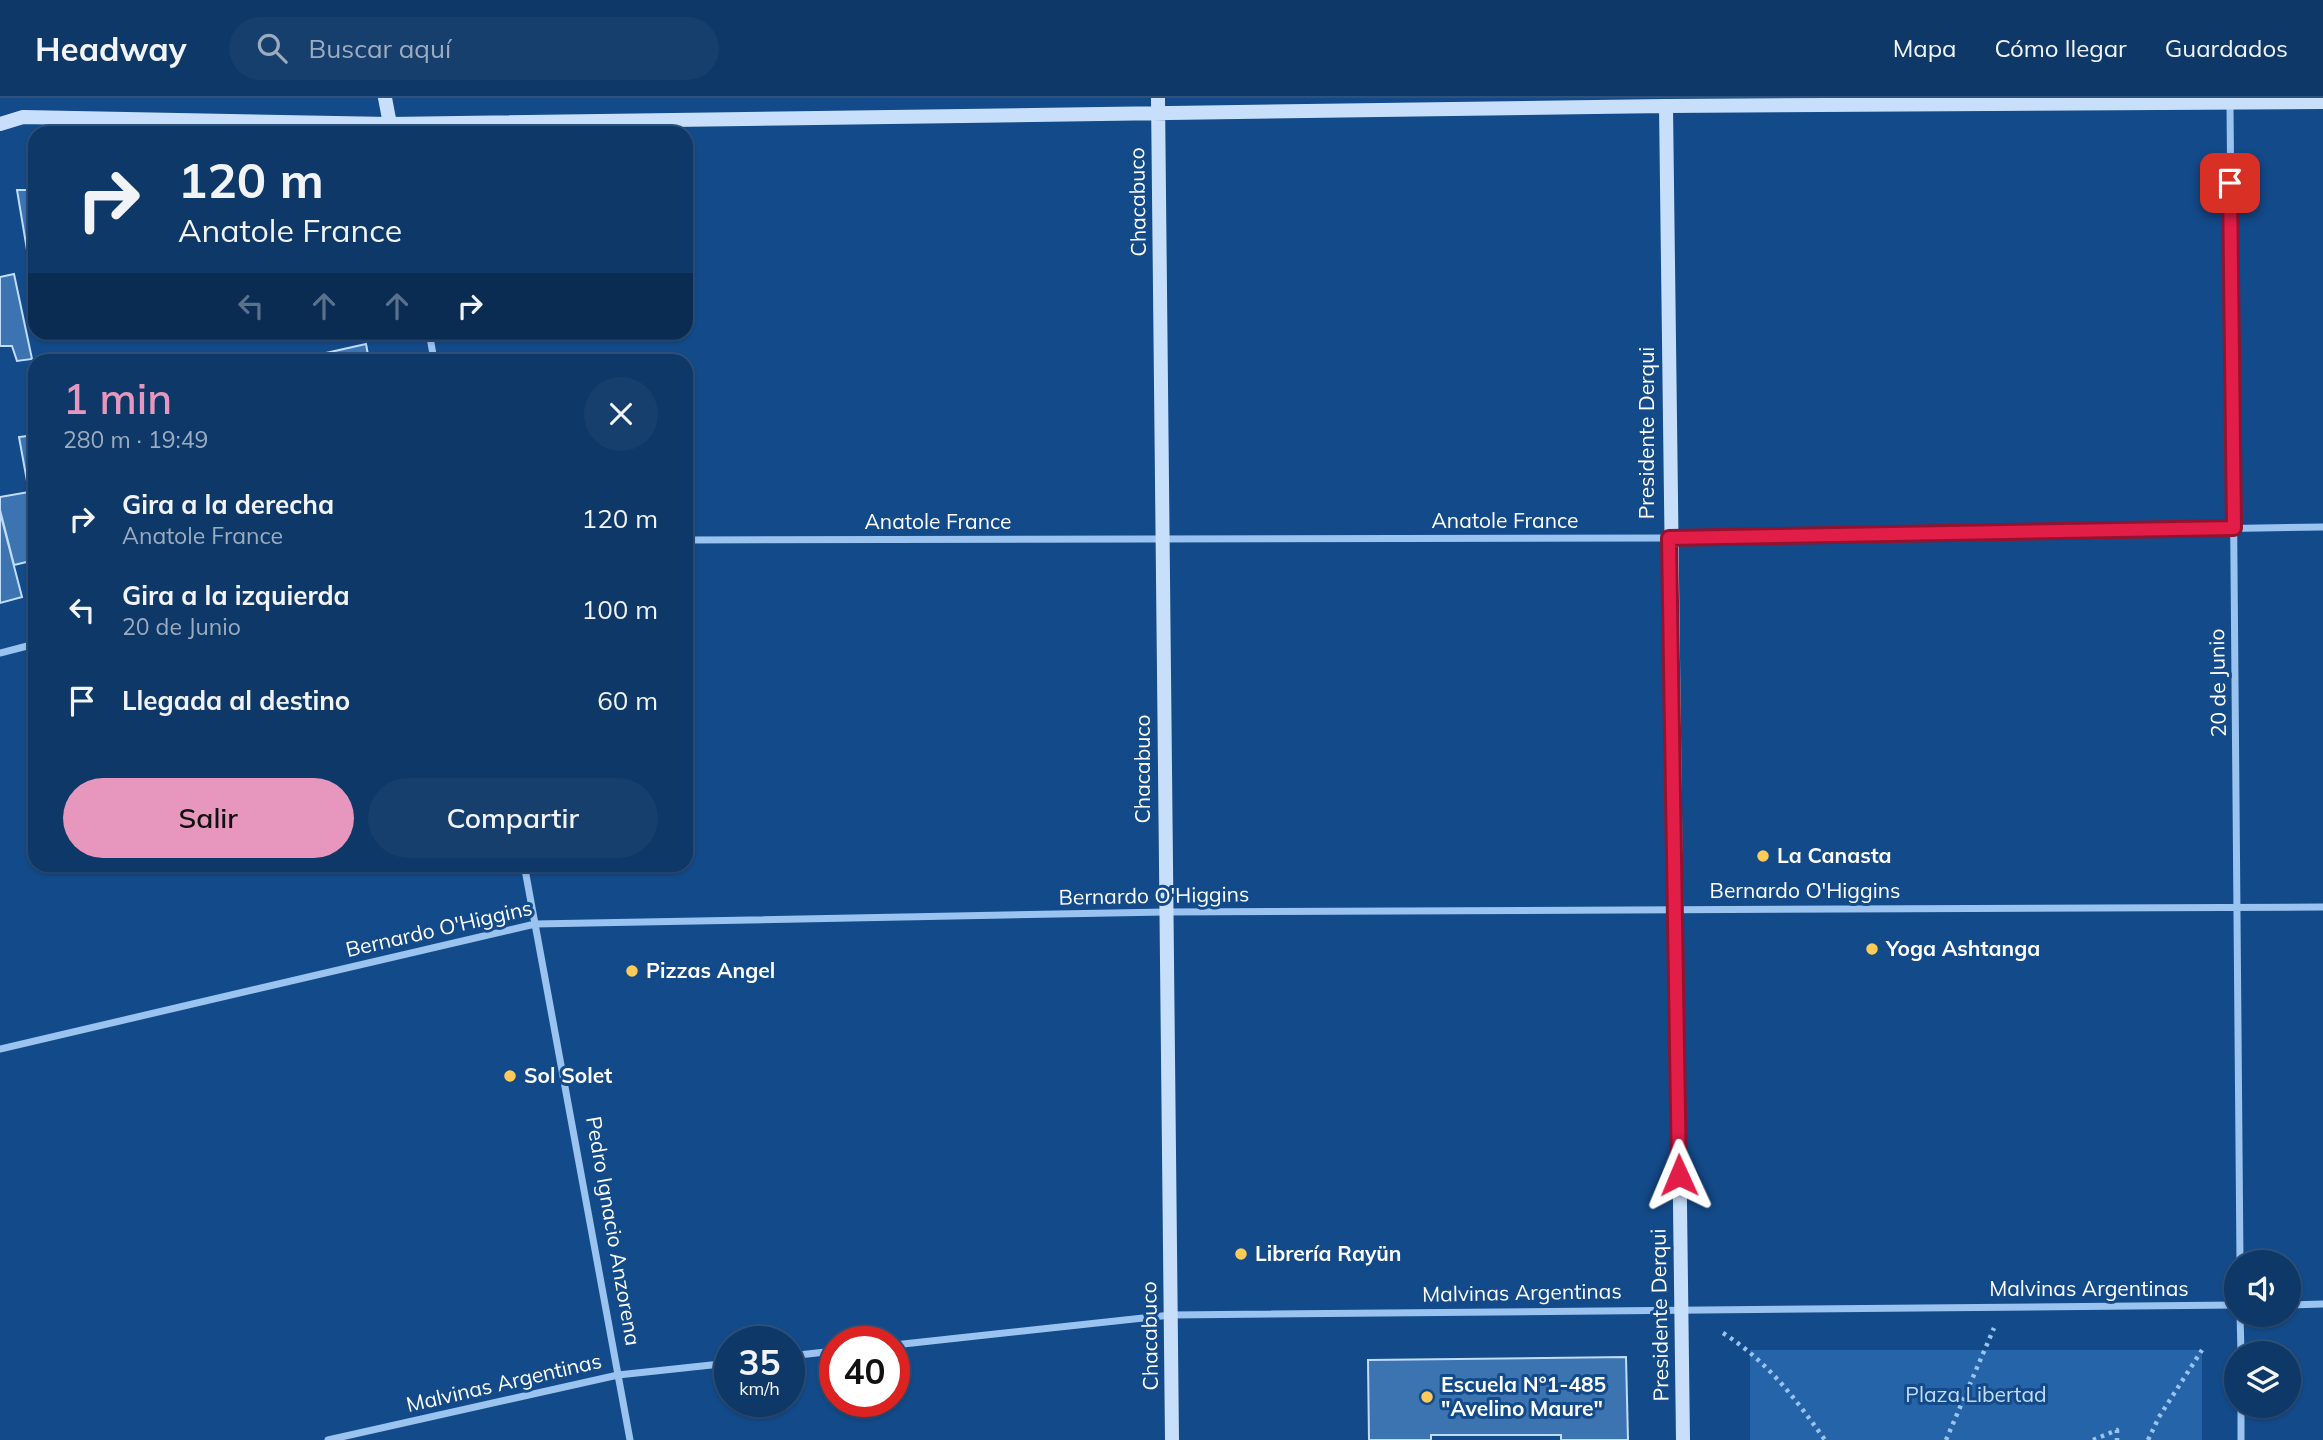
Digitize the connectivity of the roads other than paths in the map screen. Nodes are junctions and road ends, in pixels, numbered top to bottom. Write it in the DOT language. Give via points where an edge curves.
graph roads {
  1 [pos="386,98"];
  2 [pos="1158,98"];
  3 [pos="1666,102"];
  4 [pos="2323,102"];
  5 [pos="2230,103"];
  6 [pos="1158,114"];
  7 [pos="0,124"];
  8 [pos="324,126"];
  9 [pos="391,126"];
  10 [pos="501,126"];
  11 [pos="2323,527"];
  12 [pos="2234,528"];
  13 [pos="1669,538"];
  14 [pos="1162,539"];
  15 [pos="693,540"];
  16 [pos="28,646"];
  17 [pos="0,653"];
  18 [pos="525,872"];
  19 [pos="2238,907"];
  20 [pos="2323,907"];
  21 [pos="1675,908"];
  22 [pos="1165,912"];
  23 [pos="535,924"];
  24 [pos="0,1049"];
  25 [pos="2240,1250"];
  26 [pos="2323,1304"];
  27 [pos="2224,1305"];
  28 [pos="2301,1305"];
  29 [pos="1681,1309"];
  30 [pos="1171,1315"];
  31 [pos="910,1343"];
  32 [pos="714,1365"];
  33 [pos="618,1375"];
  34 [pos="2241,1418"];
  35 [pos="328,1440"];
  36 [pos="630,1440"];
  37 [pos="1172,1440"];
  38 [pos="1683,1440"];
  39 [pos="2241,1440"];
  1 -- 9 [label="street"];
  2 -- 6 [label="street, Chacabuco"];
  3 -- 5 [label="street"];
  3 -- 6 [label="street"];
  3 -- 13 [label="street, Presidente Derqui"];
  4 -- 5 [label="street"];
  5 -- 12 [label="street, 20 de Junio"];
  6 -- 10 [label="street"];
  6 -- 14 [label="street, Chacabuco"];
  7 -- 8 [label="street" via="23,117"];
  11 -- 12 [label="street, Anatole France"];
  12 -- 13 [label="street, Anatole France"];
  12 -- 19 [label="street, 20 de Junio"];
  13 -- 14 [label="street, Anatole France"];
  13 -- 21 [label="street, Presidente Derqui"];
  14 -- 15 [label="street, Anatole France"];
  14 -- 22 [label="street, Chacabuco"];
  16 -- 17 [label="street"];
  18 -- 23 [label="street, Pedro Ignacio Anzorena"];
  19 -- 20 [label="street, Bernardo O'Higgins"];
  19 -- 21 [label="street, Bernardo O'Higgins"];
  19 -- 25 [label="street, 20 de Junio"];
  21 -- 22 [label="street, Bernardo O'Higgins"];
  21 -- 29 [label="street, Presidente Derqui"];
  22 -- 23 [label="street, Bernardo O'Higgins"];
  22 -- 30 [label="street, Chacabuco"];
  23 -- 24 [label="street, Bernardo O'Higgins"];
  23 -- 33 [label="street, Pedro Ignacio Anzorena"];
  26 -- 28 [label="street"];
  27 -- 29 [label="street, Malvinas Argentinas"];
  29 -- 30 [label="street, Malvinas Argentinas"];
  29 -- 38 [label="street, Presidente Derqui"];
  30 -- 31 [label="street, Malvinas Argentinas"];
  30 -- 37 [label="street, Chacabuco"];
  32 -- 33 [label="street, Malvinas Argentinas"];
  33 -- 35 [label="street, Malvinas Argentinas"];
  33 -- 36 [label="street, Pedro Ignacio Anzorena"];
  34 -- 39 [label="street"];
}
